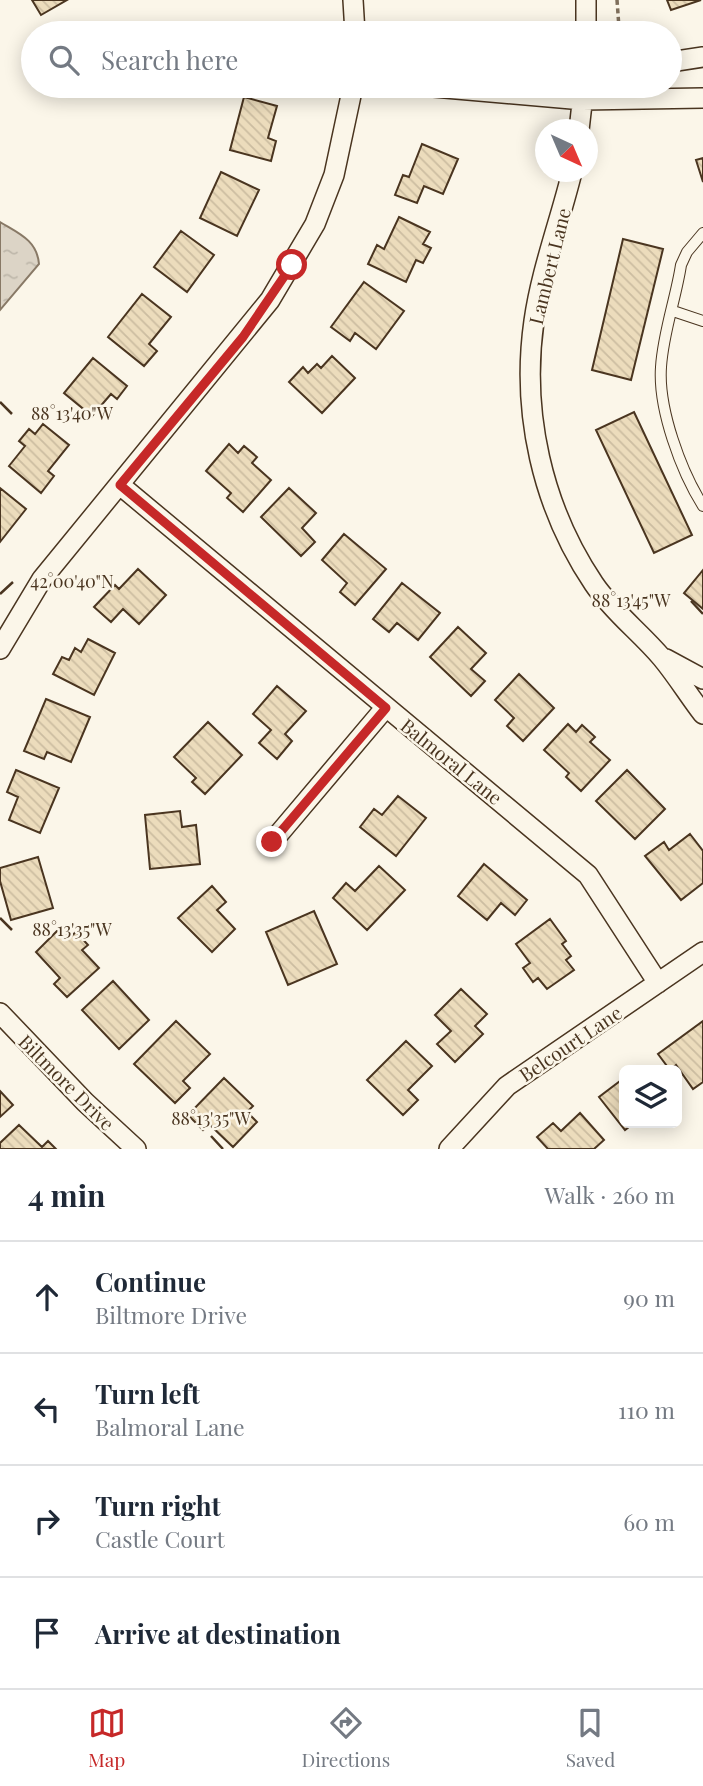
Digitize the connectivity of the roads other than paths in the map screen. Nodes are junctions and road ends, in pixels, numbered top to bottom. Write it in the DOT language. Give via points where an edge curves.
graph roads {
  1 [pos="353,0"];
  2 [pos="586,0"];
  3 [pos="354,21"];
  4 [pos="586,21"];
  5 [pos="703,57"];
  6 [pos="682,60"];
  7 [pos="682,97"];
  8 [pos="350,98"];
  9 [pos="582,98"];
  10 [pos="703,98"];
  11 [pos="580,119"];
  12 [pos="569,182"];
  13 [pos="703,233"];
  14 [pos="673,311"];
  15 [pos="703,321"];
  16 [pos="120,485"];
  17 [pos="703,506"];
  18 [pos="0,649"];
  19 [pos="662,657"];
  20 [pos="703,679"];
  21 [pos="386,708"];
  22 [pos="703,714"];
  23 [pos="272,842"];
  24 [pos="703,952"];
  25 [pos="658,983"];
  26 [pos="0,1013"];
  27 [pos="136,1149"];
  28 [pos="449,1149"];
  1 -- 3 [label="street"];
  2 -- 4 [label="street"];
  5 -- 6 [label="street"];
  7 -- 10 [label="street"];
  8 -- 16 [label="street" via="334,175 315,224 292,265 243,337"];
  9 -- 11 [label="street"];
  12 -- 19 [label="street, Lambert Lane" via="534,319 530,408 538,456 568,541 588,574 624,621"];
  13 -- 14 [label="lane" via="681,265"];
  14 -- 15 [label="lane"];
  14 -- 17 [label="lane" via="661,365 661,394 668,423"];
  16 -- 18 [label="street" via="42,579"];
  16 -- 21 [label="street, Balmoral Lane"];
  19 -- 20 [label="street, Lambert Lane"];
  19 -- 22 [label="street, Lambert Lane"];
  21 -- 23 [label="street"];
  21 -- 25 [label="street, Balmoral Lane" via="588,874"];
  24 -- 25 [label="street, Belcourt Lane"];
  25 -- 28 [label="street, Belcourt Lane" via="508,1086"];
  26 -- 27 [label="street, Biltmore Drive"];
}
